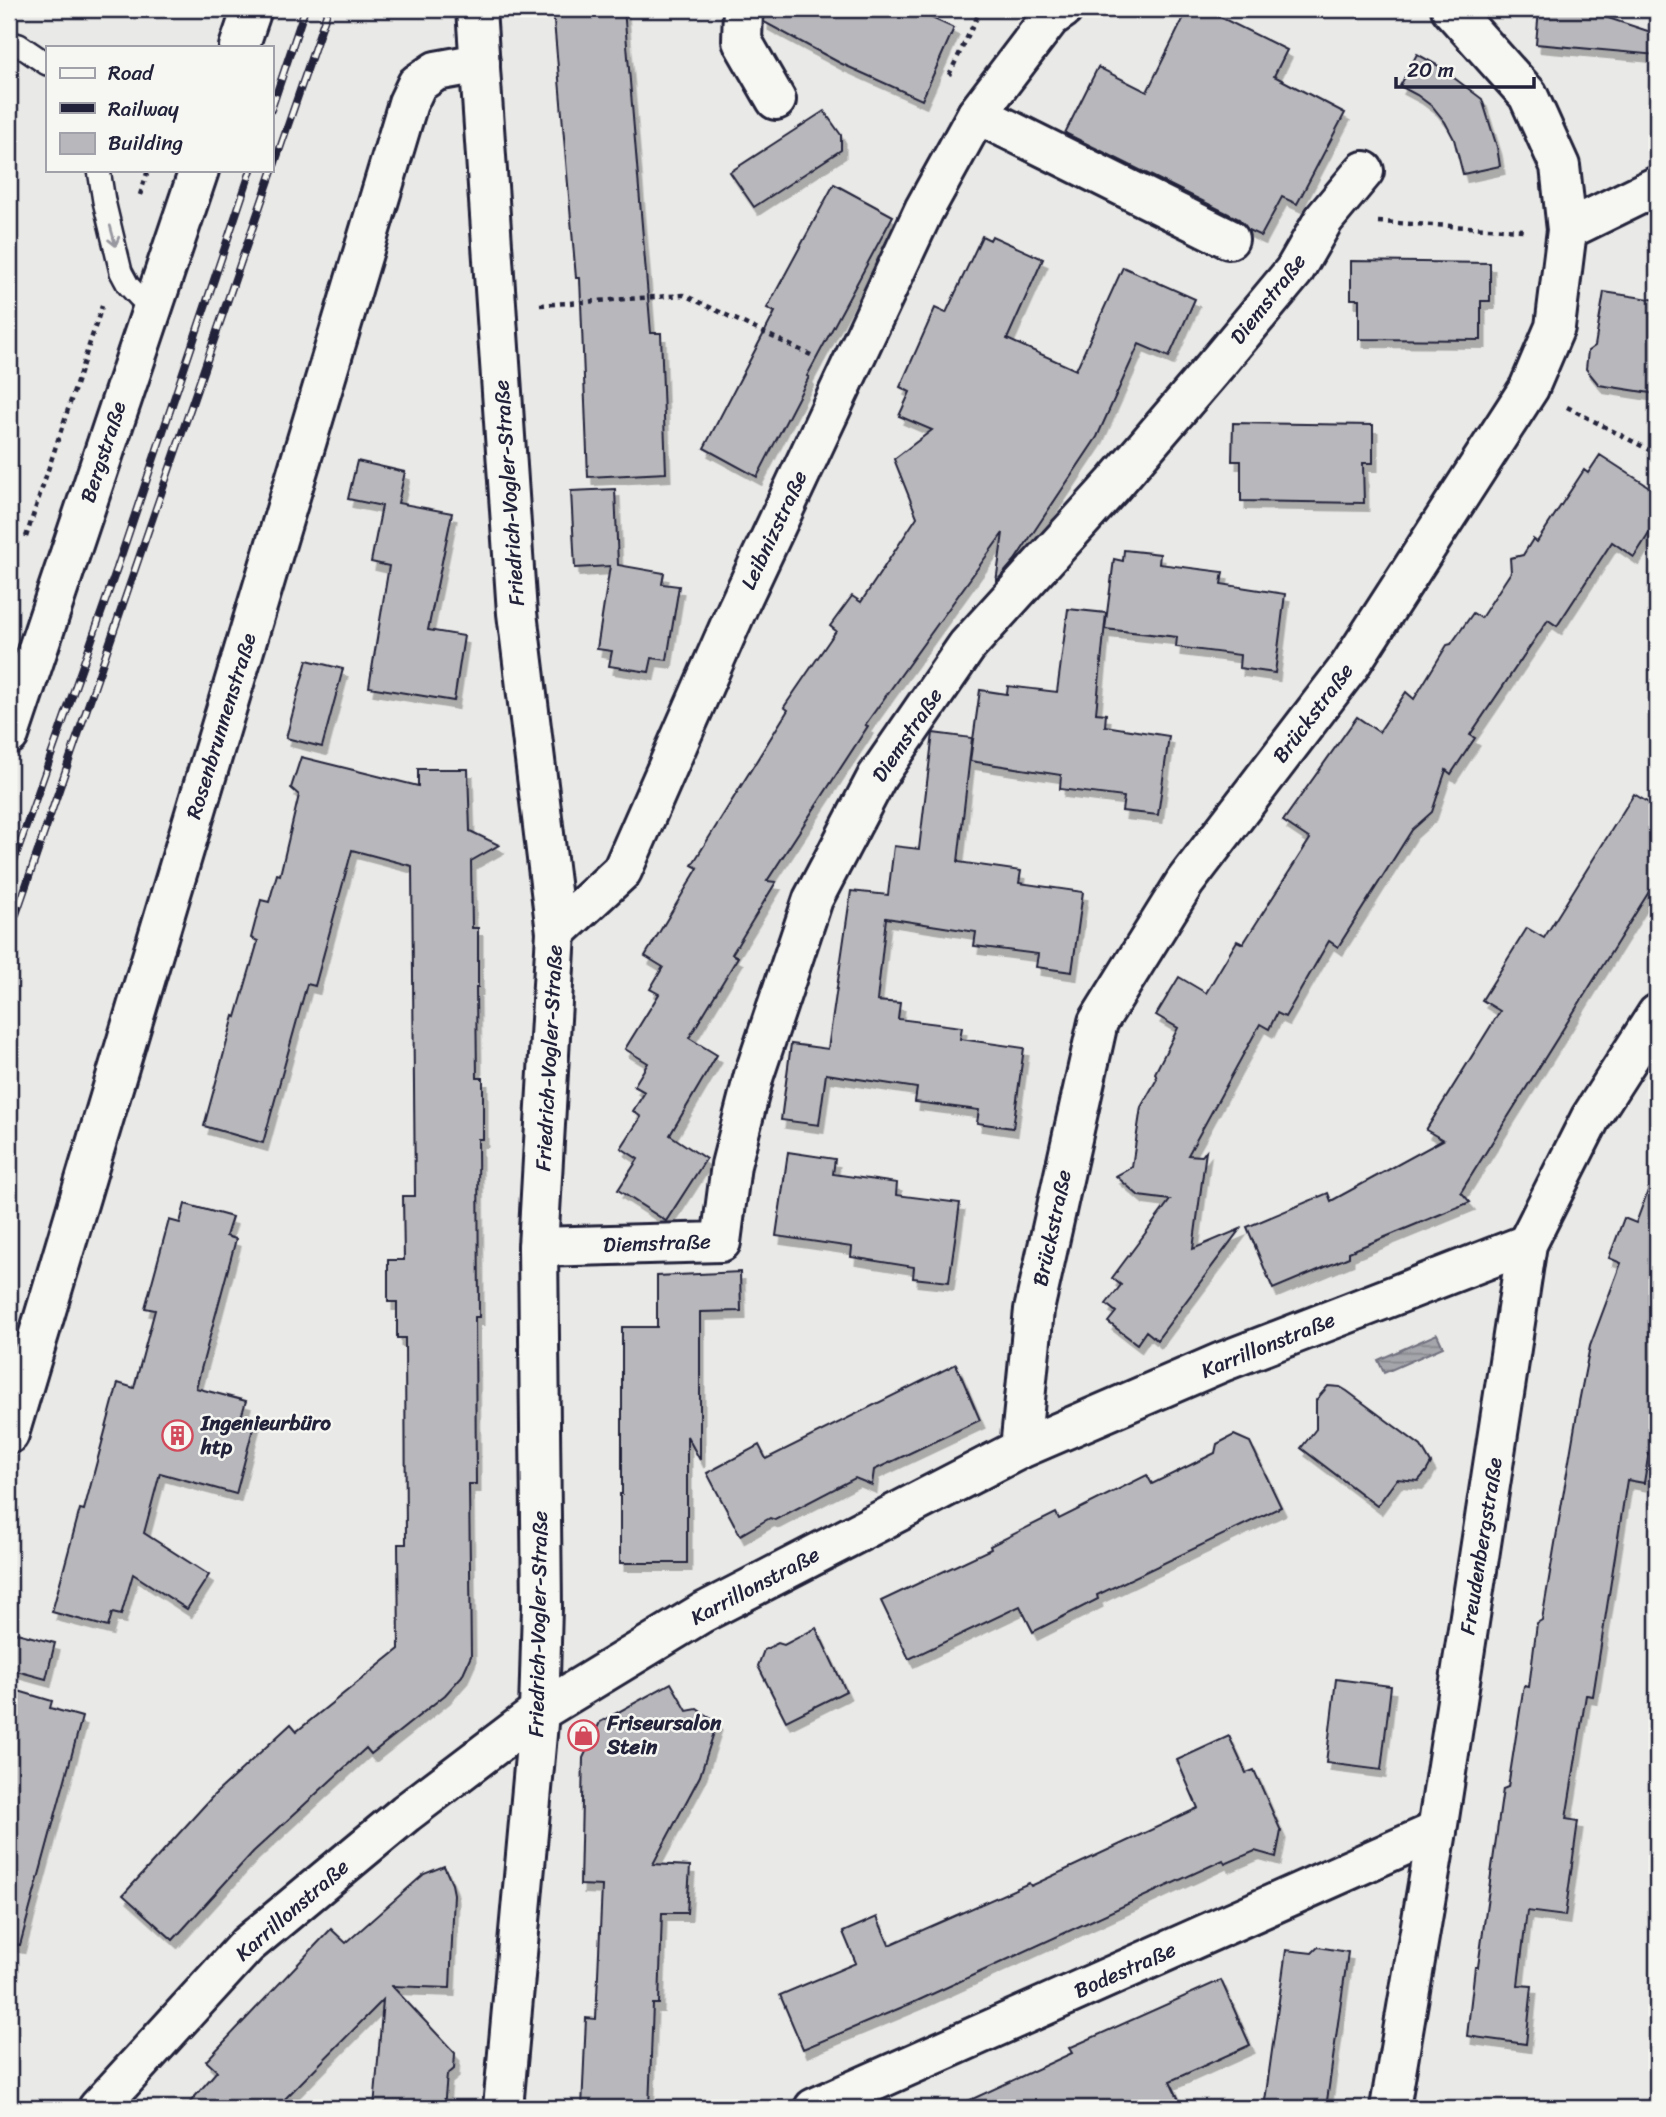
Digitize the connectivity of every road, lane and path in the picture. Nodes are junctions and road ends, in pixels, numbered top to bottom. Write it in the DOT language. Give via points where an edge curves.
graph roads {
  1 [pos="252,9"];
  2 [pos="476,9"];
  3 [pos="743,9"];
  4 [pos="981,9"];
  5 [pos="1063,9"];
  6 [pos="1451,9"];
  7 [pos="9,42"];
  8 [pos="239,46"];
  9 [pos="46,63"];
  10 [pos="480,63"];
  11 [pos="948,78"];
  12 [pos="776,100"];
  13 [pos="977,114"];
  14 [pos="1364,171"];
  15 [pos="99,172"];
  16 [pos="147,172"];
  17 [pos="198,172"];
  18 [pos="1657,186"];
  19 [pos="1324,219"];
  20 [pos="1567,230"];
  21 [pos="1229,239"];
  22 [pos="118,255"];
  23 [pos="153,303"];
  24 [pos="497,308"];
  25 [pos="849,373"];
  26 [pos="1529,388"];
  27 [pos="1657,454"];
  28 [pos="26,539"];
  29 [pos="9,735"];
  30 [pos="556,932"];
  31 [pos="1657,1014"];
  32 [pos="1527,1244"];
  33 [pos="538,1247"];
  34 [pos="9,1434"];
  35 [pos="1020,1449"];
  36 [pos="539,1712"];
  37 [pos="1437,1831"];
  38 [pos="98,2108"];
  39 [pos="503,2108"];
  40 [pos="814,2108"];
  41 [pos="1390,2108"];
  1 -- 8 [label="street"];
  2 -- 10 [label="street, Friedrich-Vogler-Straße"];
  3 -- 12 [label="street" via="742,41"];
  4 -- 11 [label="path"];
  5 -- 13 [label="street, Leibnizstraße" via="1050,18"];
  6 -- 20 [label="street, Brückstraße" via="1528,95 1560,166"];
  7 -- 9 [label="lane"];
  10 -- 24 [label="street, Friedrich-Vogler-Straße"];
  10 -- 34 [label="street, Rosenbrunnenstraße" via="436,71 417,84 408,103"];
  13 -- 21 [label="street"];
  13 -- 25 [label="street, Leibnizstraße" via="924,210"];
  14 -- 19 [label="street, Diemstraße"];
  15 -- 22 [label="lane, one-way"];
  16 -- 22 [label="path"];
  17 -- 23 [label="street, Bergstraße"];
  18 -- 20 [label="street"];
  19 -- 20 [label="path"];
  19 -- 33 [label="street, Diemstraße" via="1294,271 1113,485 967,646 877,777 813,899 754,1075 731,1165 721,1242"];
  20 -- 26 [label="street, Brückstraße" via="1555,327"];
  22 -- 23 [label="lane" via="128,285"];
  22 -- 28 [label="path"];
  23 -- 29 [label="street, Bergstraße"];
  24 -- 25 [label="path" via="684,295"];
  24 -- 30 [label="street, Friedrich-Vogler-Straße" via="517,613"];
  25 -- 30 [label="street, Leibnizstraße" via="738,607 622,871"];
  26 -- 27 [label="path"];
  26 -- 35 [label="street, Brückstraße" via="1349,667 1185,882 1098,1022 1034,1310"];
  30 -- 33 [label="street, Friedrich-Vogler-Straße"];
  31 -- 32 [label="street, Freudenbergstraße" via="1591,1116"];
  32 -- 35 [label="street, Karrillonstraße" via="1222,1362"];
  32 -- 37 [label="street, Freudenbergstraße"];
  33 -- 36 [label="street, Friedrich-Vogler-Straße"];
  35 -- 36 [label="street, Karrillonstraße" via="702,1613"];
  36 -- 38 [label="street, Karrillonstraße" via="406,1813 247,1945"];
  36 -- 39 [label="street, Friedrich-Vogler-Straße"];
  37 -- 40 [label="street, Bodestraße"];
  37 -- 41 [label="street, Freudenbergstraße"];
}
